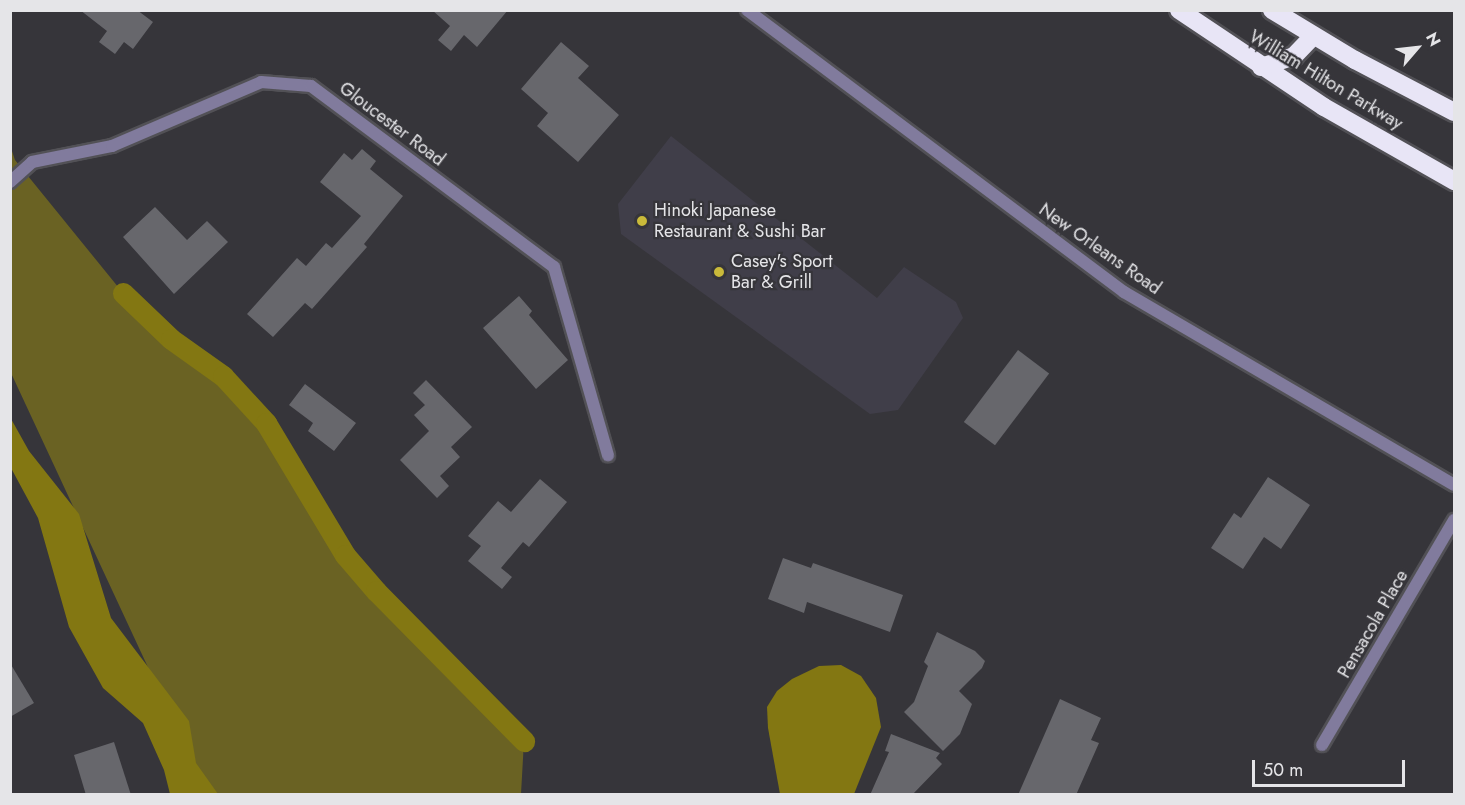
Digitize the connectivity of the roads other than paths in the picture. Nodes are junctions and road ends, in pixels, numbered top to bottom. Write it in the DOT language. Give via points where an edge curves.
graph roads {
  1 [pos="747,10"];
  2 [pos="1179,10"];
  3 [pos="1272,10"];
  4 [pos="1313,36"];
  5 [pos="1261,66"];
  6 [pos="1455,112"];
  7 [pos="1455,181"];
  8 [pos="10,182"];
  9 [pos="608,455"];
  10 [pos="1455,485"];
  11 [pos="1455,520"];
  12 [pos="1322,745"];
  1 -- 10 [label="street, New Orleans Road" via="1124,292"];
  2 -- 5 [label="highway, William Hilton Parkway"];
  3 -- 4 [label="highway, William Hilton Parkway"];
  4 -- 5 [label="highway" via="1294,56"];
  4 -- 6 [label="highway, William Hilton Parkway"];
  5 -- 7 [label="highway, William Hilton Parkway"];
  8 -- 9 [label="street, Gloucester Road" via="32,162 112,146 261,82 311,86 554,267"];
  11 -- 12 [label="street, Pensacola Place"];
}
